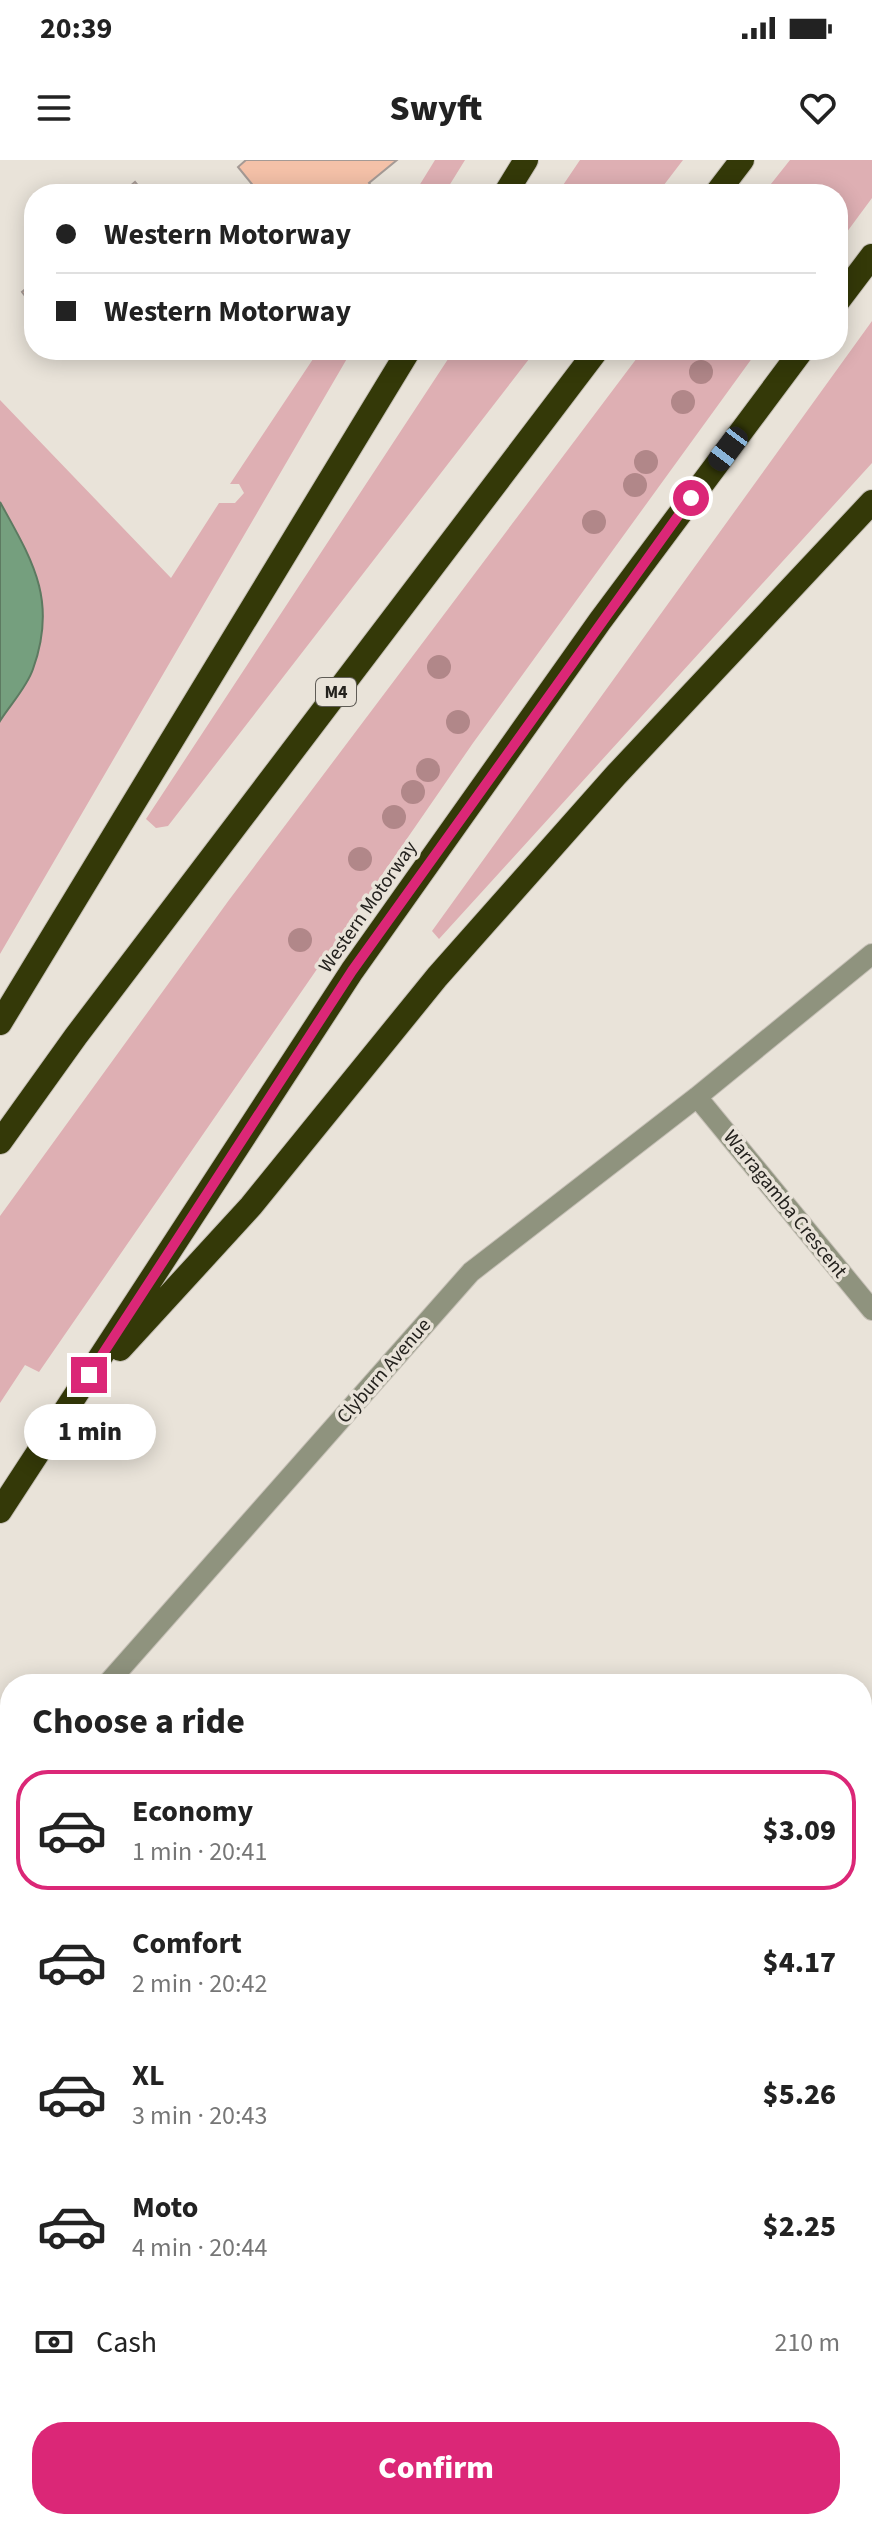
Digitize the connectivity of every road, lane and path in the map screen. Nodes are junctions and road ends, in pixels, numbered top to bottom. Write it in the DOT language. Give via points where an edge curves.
graph roads {
  1 [pos="526,160"];
  2 [pos="742,160"];
  3 [pos="511,184"];
  4 [pos="724,184"];
  5 [pos="872,256"];
  6 [pos="848,288"];
  7 [pos="403,360"];
  8 [pos="589,360"];
  9 [pos="795,360"];
  10 [pos="872,502"];
  11 [pos="872,954"];
  12 [pos="0,1023"];
  13 [pos="697,1097"];
  14 [pos="0,1142"];
  15 [pos="872,1310"];
  16 [pos="73,1400"];
  17 [pos="0,1511"];
  18 [pos="116,1674"];
  1 -- 3 [label="highway"];
  2 -- 4 [label="highway"];
  5 -- 6 [label="highway"];
  7 -- 12 [label="highway"];
  8 -- 14 [label="highway, M4"];
  9 -- 16 [label="highway, Western Motorway" via="600,621 352,971"];
  10 -- 16 [label="highway" via="616,775 437,977 251,1206"];
  11 -- 13 [label="street, Clyburn Avenue"];
  13 -- 15 [label="street, Warragamba Crescent"];
  13 -- 18 [label="street, Clyburn Avenue" via="471,1272"];
  16 -- 17 [label="highway, Western Motorway"];
}
